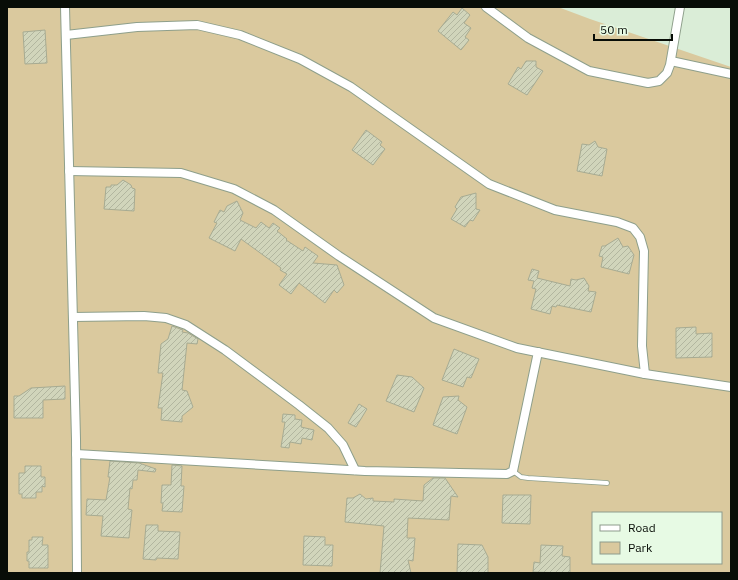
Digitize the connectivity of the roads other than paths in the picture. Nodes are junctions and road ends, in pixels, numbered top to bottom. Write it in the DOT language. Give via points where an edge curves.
graph roads {
  1 [pos="65,7"];
  2 [pos="486,7"];
  3 [pos="680,7"];
  4 [pos="66,35"];
  5 [pos="671,61"];
  6 [pos="731,74"];
  7 [pos="69,171"];
  8 [pos="73,317"];
  9 [pos="538,352"];
  10 [pos="645,374"];
  11 [pos="731,387"];
  12 [pos="76,454"];
  13 [pos="355,470"];
  14 [pos="513,471"];
  15 [pos="607,483"];
  16 [pos="77,573"];
  1 -- 4 [label="street"];
  2 -- 5 [label="street" via="528,38 589,71 648,83 659,81 667,73"];
  3 -- 5 [label="street"];
  4 -- 7 [label="street"];
  4 -- 10 [label="street" via="137,27 197,25 240,35 300,59 351,87 489,184 556,210 617,222 633,228 640,237 644,251 642,346"];
  5 -- 6 [label="street"];
  7 -- 8 [label="street"];
  7 -- 9 [label="street" via="181,173 234,189 274,210 434,318 517,348"];
  8 -- 12 [label="street"];
  8 -- 13 [label="street" via="144,316 166,318 186,325 225,350 328,428 343,445"];
  9 -- 10 [label="street"];
  9 -- 14 [label="street"];
  10 -- 11 [label="street"];
  12 -- 13 [label="street"];
  12 -- 16 [label="street"];
  13 -- 14 [label="street" via="507,474"];
  14 -- 15 [label="lane" via="520,477"];
}
